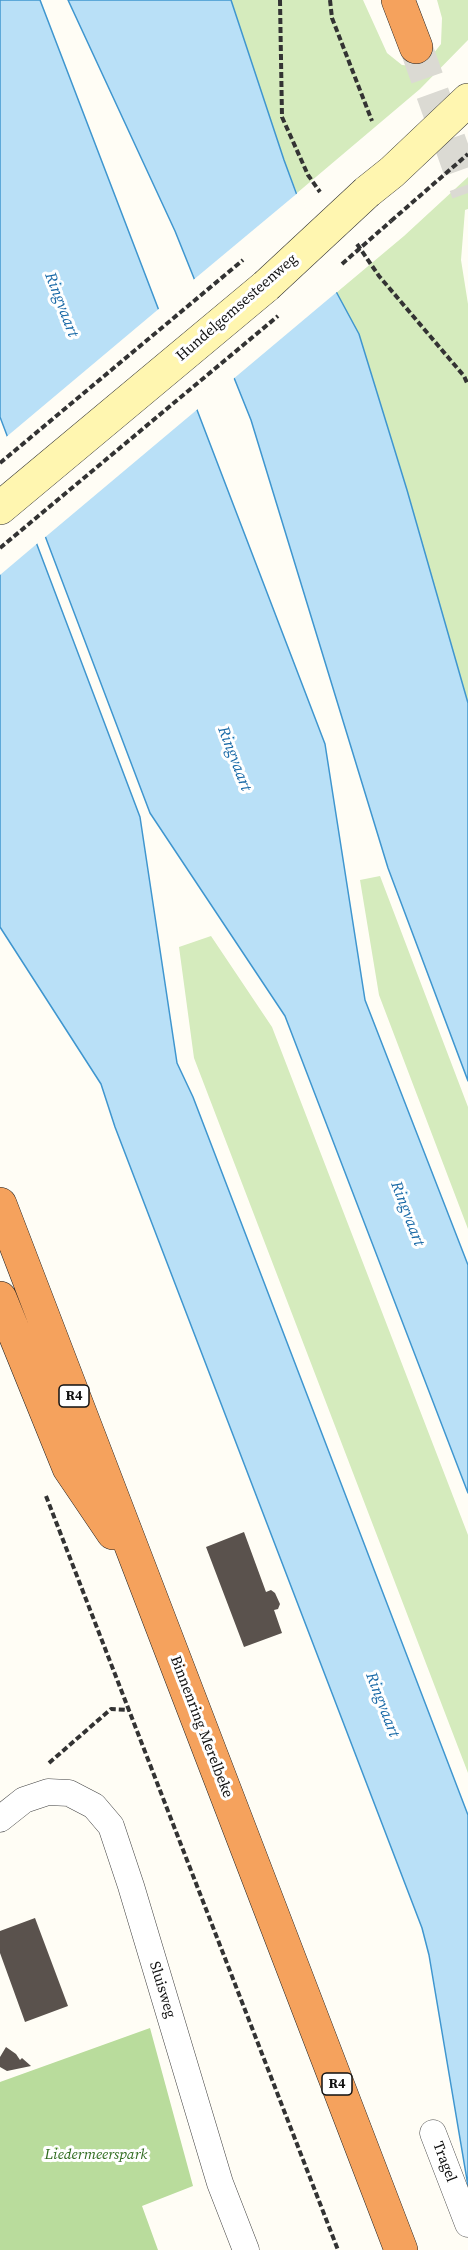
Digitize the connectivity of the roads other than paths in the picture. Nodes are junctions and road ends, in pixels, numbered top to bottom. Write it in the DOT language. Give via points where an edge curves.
graph roads {
  1 [pos="398,0"];
  2 [pos="416,47"];
  3 [pos="468,100"];
  4 [pos="0,508"];
  5 [pos="0,1204"];
  6 [pos="0,1298"];
  7 [pos="148,1587"];
  8 [pos="0,1819"];
  9 [pos="433,2133"];
  10 [pos="468,2224"];
  11 [pos="246,2250"];
  12 [pos="401,2250"];
  1 -- 2 [label="highway"];
  3 -- 4 [label="main road, Hundelgemsesteenweg, bridge" via="266,286"];
  5 -- 7 [label="highway, Binnenring Merelbeke / R4"];
  6 -- 7 [label="highway" via="69,1468"];
  7 -- 12 [label="highway, Binnenring Merelbeke / R4"];
  8 -- 11 [label="street, Sluisweg" via="24,1800 48,1791 69,1793 94,1806 111,1826 220,2183"];
  9 -- 10 [label="street, Tragel"];
}
